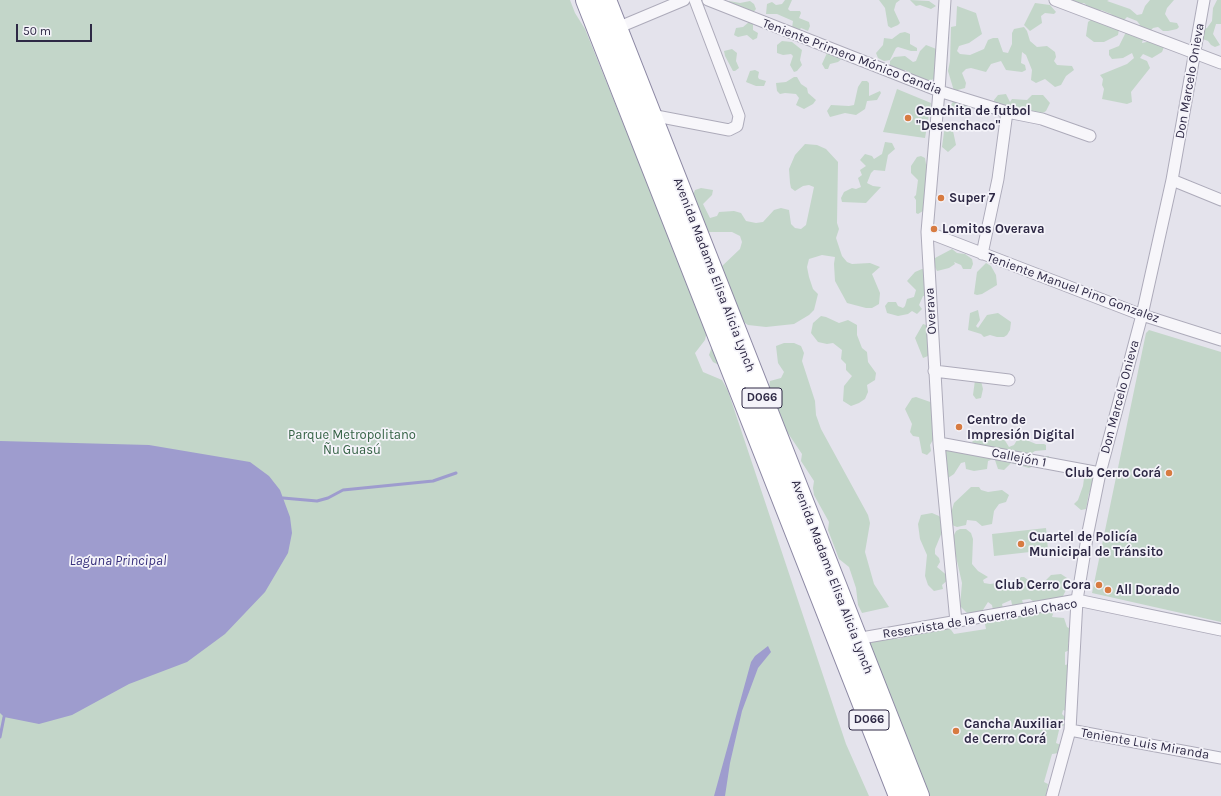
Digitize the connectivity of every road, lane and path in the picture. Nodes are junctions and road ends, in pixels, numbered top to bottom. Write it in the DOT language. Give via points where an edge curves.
graph roads {
  1 [pos="586,0"];
  2 [pos="606,0"];
  3 [pos="684,0"];
  4 [pos="695,0"];
  5 [pos="708,0"];
  6 [pos="944,0"];
  7 [pos="1055,0"];
  8 [pos="1204,0"];
  9 [pos="727,4"];
  10 [pos="617,28"];
  11 [pos="1194,53"];
  12 [pos="1221,63"];
  13 [pos="940,91"];
  14 [pos="1007,112"];
  15 [pos="651,115"];
  16 [pos="1090,136"];
  17 [pos="1172,180"];
  18 [pos="1221,200"];
  19 [pos="927,232"];
  20 [pos="982,254"];
  21 [pos="1142,315"];
  22 [pos="1221,340"];
  23 [pos="934,371"];
  24 [pos="1010,380"];
  25 [pos="939,443"];
  26 [pos="1100,473"];
  27 [pos="1077,600"];
  28 [pos="956,622"];
  29 [pos="1221,630"];
  30 [pos="847,642"];
  31 [pos="1070,730"];
  32 [pos="1221,758"];
  33 [pos="899,796"];
  34 [pos="918,796"];
  35 [pos="1052,796"];
  1 -- 30 [label="highway, Avenida Madame Elisa Alicia Lynch / D066" via="811,576"];
  2 -- 10 [label="highway, Avenida Madame Elisa Alicia Lynch / D066"];
  3 -- 10 [label="street"];
  4 -- 15 [label="street" via="739,116 737,126 729,130"];
  5 -- 9 [label="street, Teniente Primero Mónico Candia"];
  6 -- 13 [label="street, Overava"];
  7 -- 11 [label="street"];
  8 -- 11 [label="street, Don Marcelo Onieva"];
  9 -- 13 [label="street, Teniente Primero Mónico Candia"];
  10 -- 15 [label="highway, Avenida Madame Elisa Alicia Lynch / D066"];
  11 -- 12 [label="street"];
  11 -- 17 [label="street, Don Marcelo Onieva"];
  13 -- 14 [label="street, Teniente Primero Mónico Candia"];
  13 -- 19 [label="street, Overava"];
  14 -- 16 [label="street, Teniente Primero Mónico Candia" via="1042,119"];
  14 -- 20 [label="street" via="998,180"];
  15 -- 30 [label="highway, Avenida Madame Elisa Alicia Lynch / D066"];
  17 -- 18 [label="street"];
  17 -- 21 [label="street, Don Marcelo Onieva"];
  19 -- 20 [label="street, Teniente Manuel Pino Gonzalez"];
  19 -- 23 [label="street, Overava"];
  20 -- 21 [label="street, Teniente Manuel Pino Gonzalez"];
  21 -- 22 [label="street, Teniente Manuel Pino Gonzalez"];
  21 -- 26 [label="street, Don Marcelo Onieva"];
  23 -- 24 [label="street"];
  23 -- 25 [label="street, Overava"];
  25 -- 26 [label="street, Callejón 1"];
  25 -- 28 [label="street, Overava"];
  26 -- 27 [label="street, Don Marcelo Onieva"];
  27 -- 28 [label="street, Reservista de la Guerra del Chaco"];
  27 -- 29 [label="street, Reservista de la Guerra del Chaco"];
  27 -- 31 [label="street, Don Marcelo Onieva"];
  28 -- 30 [label="street, Reservista de la Guerra del Chaco"];
  30 -- 33 [label="highway, Avenida Madame Elisa Alicia Lynch / D066"];
  30 -- 34 [label="highway, Avenida Madame Elisa Alicia Lynch / D066"];
  31 -- 32 [label="street, Teniente Luis Miranda"];
  31 -- 35 [label="street, Don Marcelo Onieva"];
}
